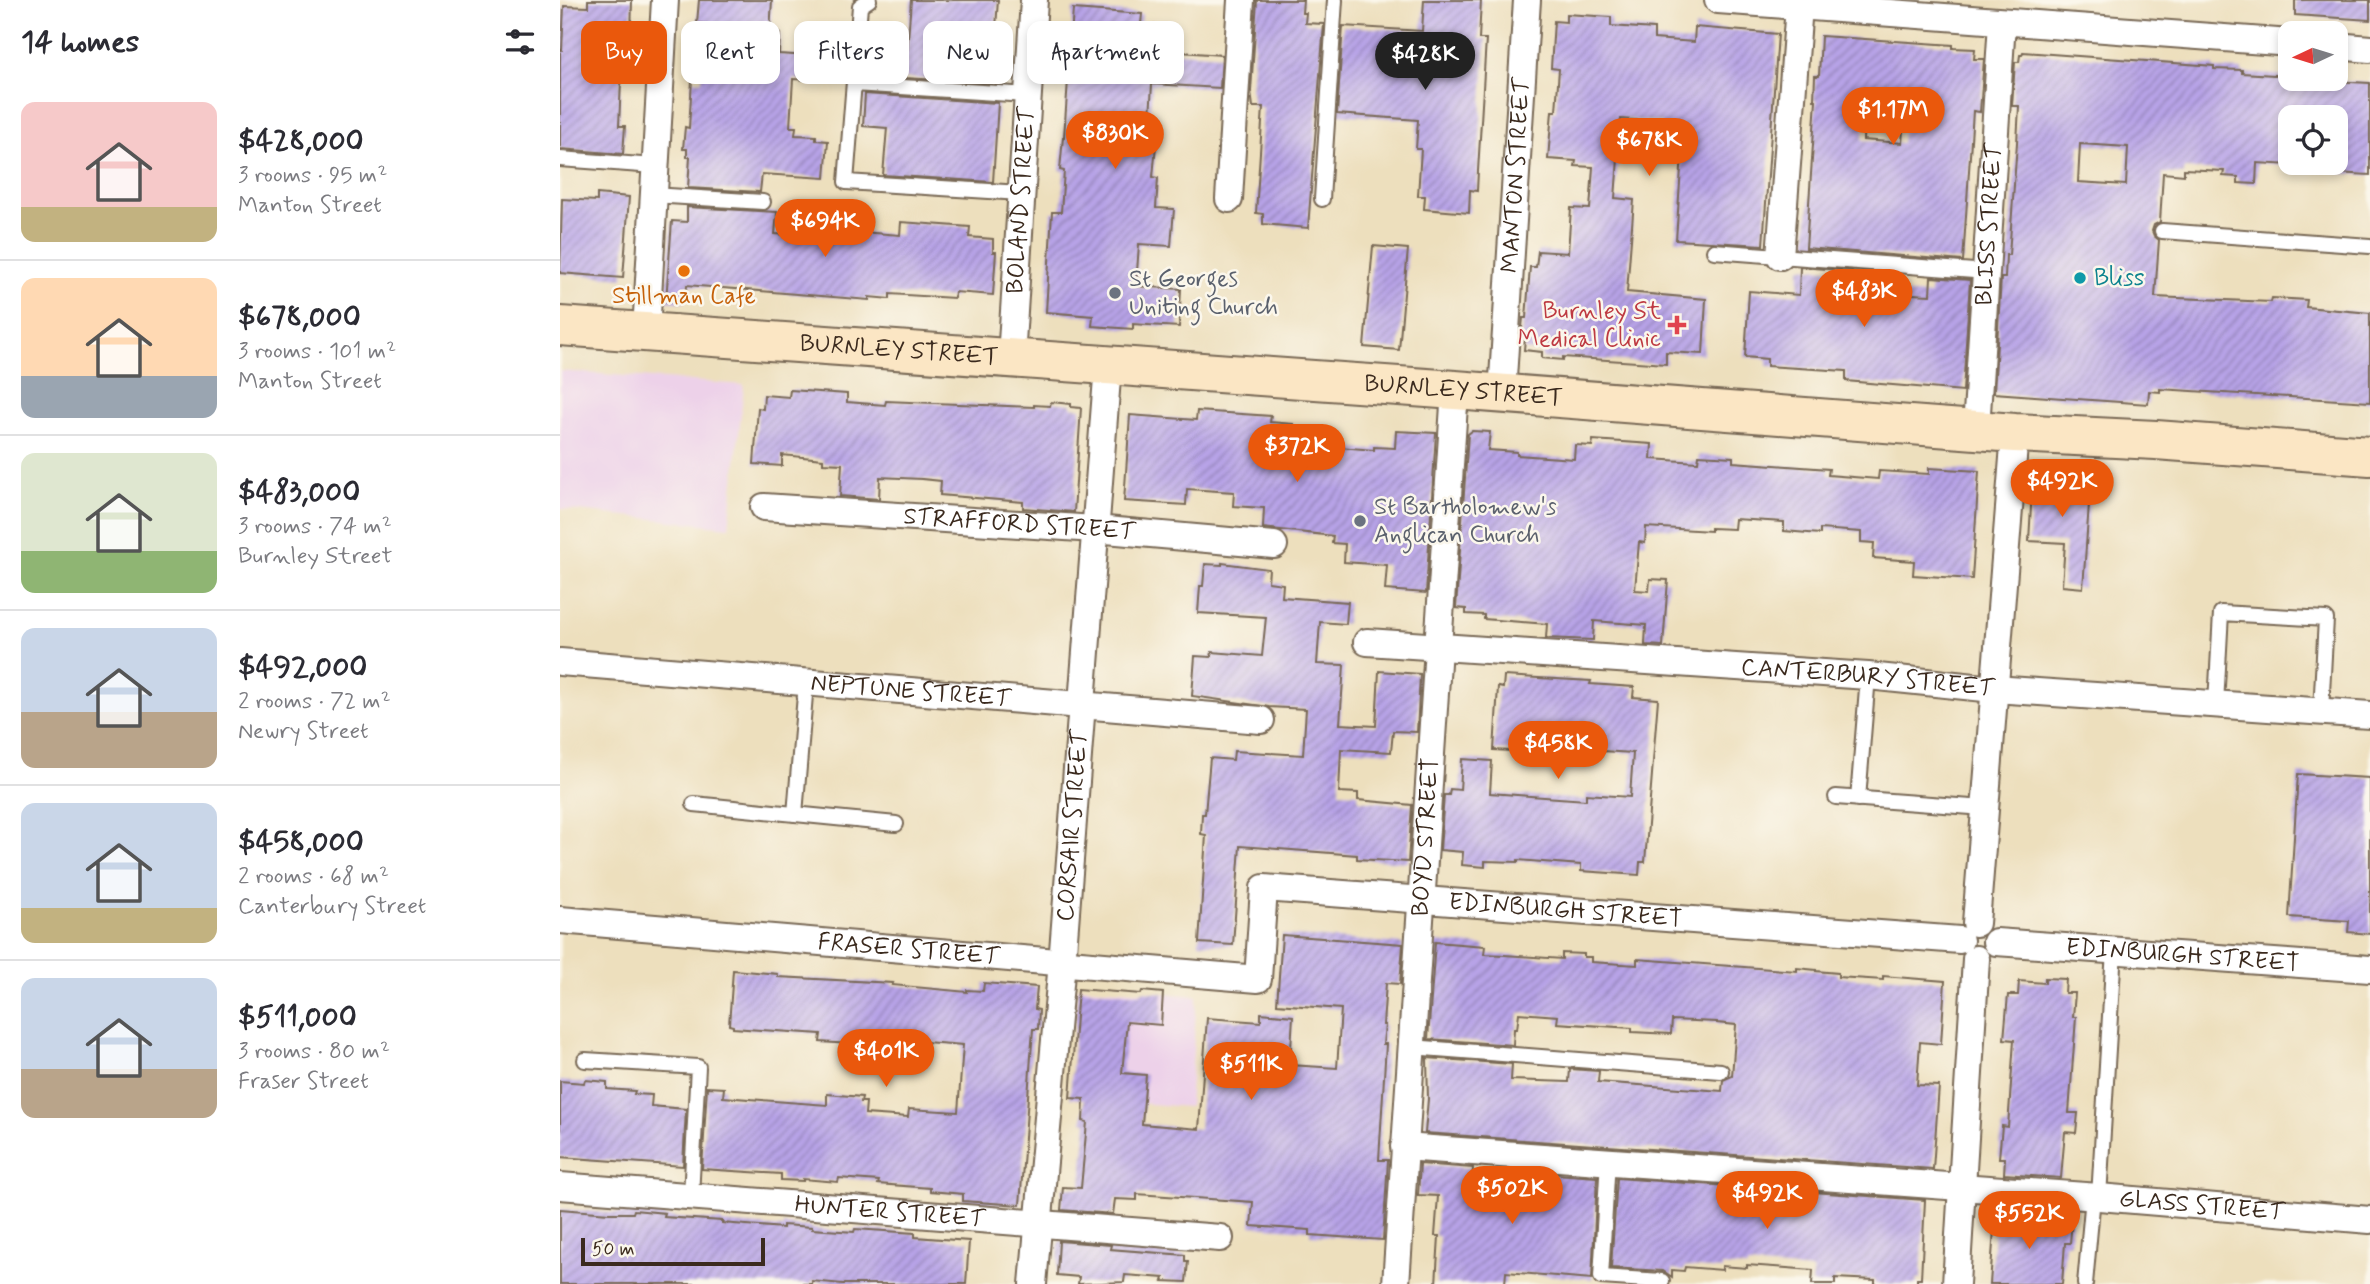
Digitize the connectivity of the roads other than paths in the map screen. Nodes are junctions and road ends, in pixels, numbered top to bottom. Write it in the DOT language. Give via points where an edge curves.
graph roads {
  1 [pos="665,0"];
  2 [pos="869,0"];
  3 [pos="1034,0"];
  4 [pos="1241,0"];
  5 [pos="1335,0"];
  6 [pos="1527,0"];
  7 [pos="1718,0"];
  8 [pos="1799,6"];
  9 [pos="859,21"];
  10 [pos="2002,22"];
  11 [pos="2278,42"];
  12 [pos="2348,47"];
  13 [pos="2370,49"];
  14 [pos="854,84"];
  15 [pos="1028,95"];
  16 [pos="560,159"];
  17 [pos="655,166"];
  18 [pos="1021,193"];
  19 [pos="653,195"];
  20 [pos="1322,199"];
  21 [pos="1229,200"];
  22 [pos="763,202"];
  23 [pos="2162,231"];
  24 [pos="2370,246"];
  25 [pos="1714,251"];
  26 [pos="1780,256"];
  27 [pos="1987,272"];
  28 [pos="560,326"];
  29 [pos="646,332"];
  30 [pos="1011,358"];
  31 [pos="1108,365"];
  32 [pos="1455,390"];
  33 [pos="1502,394"];
  34 [pos="1976,429"];
  35 [pos="2015,433"];
  36 [pos="2370,456"];
  37 [pos="764,507"];
  38 [pos="1095,529"];
  39 [pos="1274,545"];
  40 [pos="1367,642"];
  41 [pos="1440,645"];
  42 [pos="560,662"];
  43 [pos="1868,676"];
  44 [pos="806,683"];
  45 [pos="1994,689"];
  46 [pos="2216,704"];
  47 [pos="1082,706"];
  48 [pos="2321,711"];
  49 [pos="2370,715"];
  50 [pos="1261,720"];
  51 [pos="1836,797"];
  52 [pos="1858,799"];
  53 [pos="694,804"];
  54 [pos="1984,808"];
  55 [pos="795,814"];
  56 [pos="896,824"];
  57 [pos="1422,899"];
  58 [pos="560,920"];
  59 [pos="1977,941"];
  60 [pos="2115,950"];
  61 [pos="1062,963"];
  62 [pos="2370,969"];
  63 [pos="1258,979"];
  64 [pos="1411,1047"];
  65 [pos="586,1060"];
  66 [pos="1721,1071"];
  67 [pos="1404,1147"];
  68 [pos="1608,1160"];
  69 [pos="560,1186"];
  70 [pos="1963,1187"];
  71 [pos="691,1196"];
  72 [pos="2096,1197"];
  73 [pos="2370,1220"];
  74 [pos="1040,1223"];
  75 [pos="1220,1238"];
  76 [pos="1662,1281"];
  77 [pos="1033,1284"];
  78 [pos="1396,1284"];
  79 [pos="1956,1284"];
  80 [pos="2085,1284"];
  1 -- 17 [label="street"];
  2 -- 9 [label="lane" via="860,6"];
  3 -- 15 [label="street, BOLAND STREET"];
  4 -- 21 [label="street"];
  5 -- 20 [label="lane"];
  6 -- 33 [label="street, MANTON STREET"];
  7 -- 8 [label="street"];
  8 -- 10 [label="street"];
  8 -- 26 [label="street"];
  10 -- 11 [label="street"];
  10 -- 27 [label="street, BLISS STREET"];
  12 -- 13 [label="street"];
  14 -- 15 [label="lane"];
  14 -- 18 [label="lane" via="846,182"];
  15 -- 18 [label="street, BOLAND STREET"];
  16 -- 17 [label="lane"];
  17 -- 19 [label="street"];
  18 -- 30 [label="street, BOLAND STREET"];
  19 -- 22 [label="lane"];
  19 -- 29 [label="street"];
  23 -- 24 [label="lane"];
  25 -- 26 [label="lane"];
  26 -- 27 [label="lane"];
  27 -- 34 [label="street, BLISS STREET"];
  28 -- 29 [label="main road, BURNLEY STREET"];
  29 -- 30 [label="main road, BURNLEY STREET"];
  30 -- 31 [label="main road, BURNLEY STREET"];
  31 -- 32 [label="main road, BURNLEY STREET"];
  31 -- 38 [label="street, CORSAIR STREET"];
  32 -- 33 [label="main road, BURNLEY STREET"];
  32 -- 41 [label="street, BOYD STREET"];
  33 -- 34 [label="main road, BURNLEY STREET"];
  34 -- 35 [label="main road, BURNLEY STREET"];
  35 -- 36 [label="main road, BURNLEY STREET"];
  35 -- 45 [label="street"];
  37 -- 38 [label="street, STRAFFORD STREET"];
  38 -- 39 [label="street, STRAFFORD STREET"];
  38 -- 47 [label="street, CORSAIR STREET"];
  40 -- 41 [label="street, CANTERBURY STREET"];
  41 -- 43 [label="street, CANTERBURY STREET"];
  41 -- 57 [label="street, BOYD STREET"];
  42 -- 44 [label="street, NEPTUNE STREET"];
  43 -- 45 [label="street, CANTERBURY STREET"];
  43 -- 52 [label="lane"];
  44 -- 47 [label="street, NEPTUNE STREET"];
  44 -- 55 [label="lane"];
  45 -- 46 [label="street, CANTERBURY STREET"];
  45 -- 54 [label="street"];
  46 -- 48 [label="street, CANTERBURY STREET"];
  46 -- 48 [label="lane" via="2221,613 2326,619"];
  47 -- 50 [label="street, NEPTUNE STREET"];
  47 -- 61 [label="street, CORSAIR STREET"];
  48 -- 49 [label="street, CANTERBURY STREET"];
  51 -- 52 [label="lane"];
  52 -- 54 [label="lane"];
  53 -- 55 [label="lane"];
  54 -- 59 [label="street"];
  55 -- 56 [label="lane"];
  57 -- 59 [label="street, EDINBURGH STREET"];
  57 -- 63 [label="street, EDINBURGH STREET" via="1264,888"];
  57 -- 64 [label="street, BOYD STREET"];
  58 -- 61 [label="street, FRASER STREET"];
  59 -- 60 [label="street, EDINBURGH STREET"];
  59 -- 70 [label="street"];
  60 -- 62 [label="street, EDINBURGH STREET"];
  60 -- 72 [label="lane"];
  61 -- 63 [label="street, FRASER STREET"];
  61 -- 74 [label="street, CORSAIR STREET"];
  64 -- 66 [label="lane"];
  64 -- 67 [label="street, BOYD STREET"];
  65 -- 71 [label="lane" via="698,1068"];
  67 -- 68 [label="street, GLASS STREET"];
  67 -- 78 [label="street, BOYD STREET"];
  68 -- 70 [label="street, GLASS STREET"];
  68 -- 76 [label="lane" via="1601,1277"];
  69 -- 71 [label="street, HUNTER STREET"];
  70 -- 72 [label="street, GLASS STREET"];
  70 -- 79 [label="street"];
  71 -- 74 [label="street, HUNTER STREET"];
  72 -- 73 [label="street, GLASS STREET"];
  72 -- 80 [label="lane"];
  74 -- 75 [label="street, HUNTER STREET"];
  74 -- 77 [label="street, CORSAIR STREET"];
}
